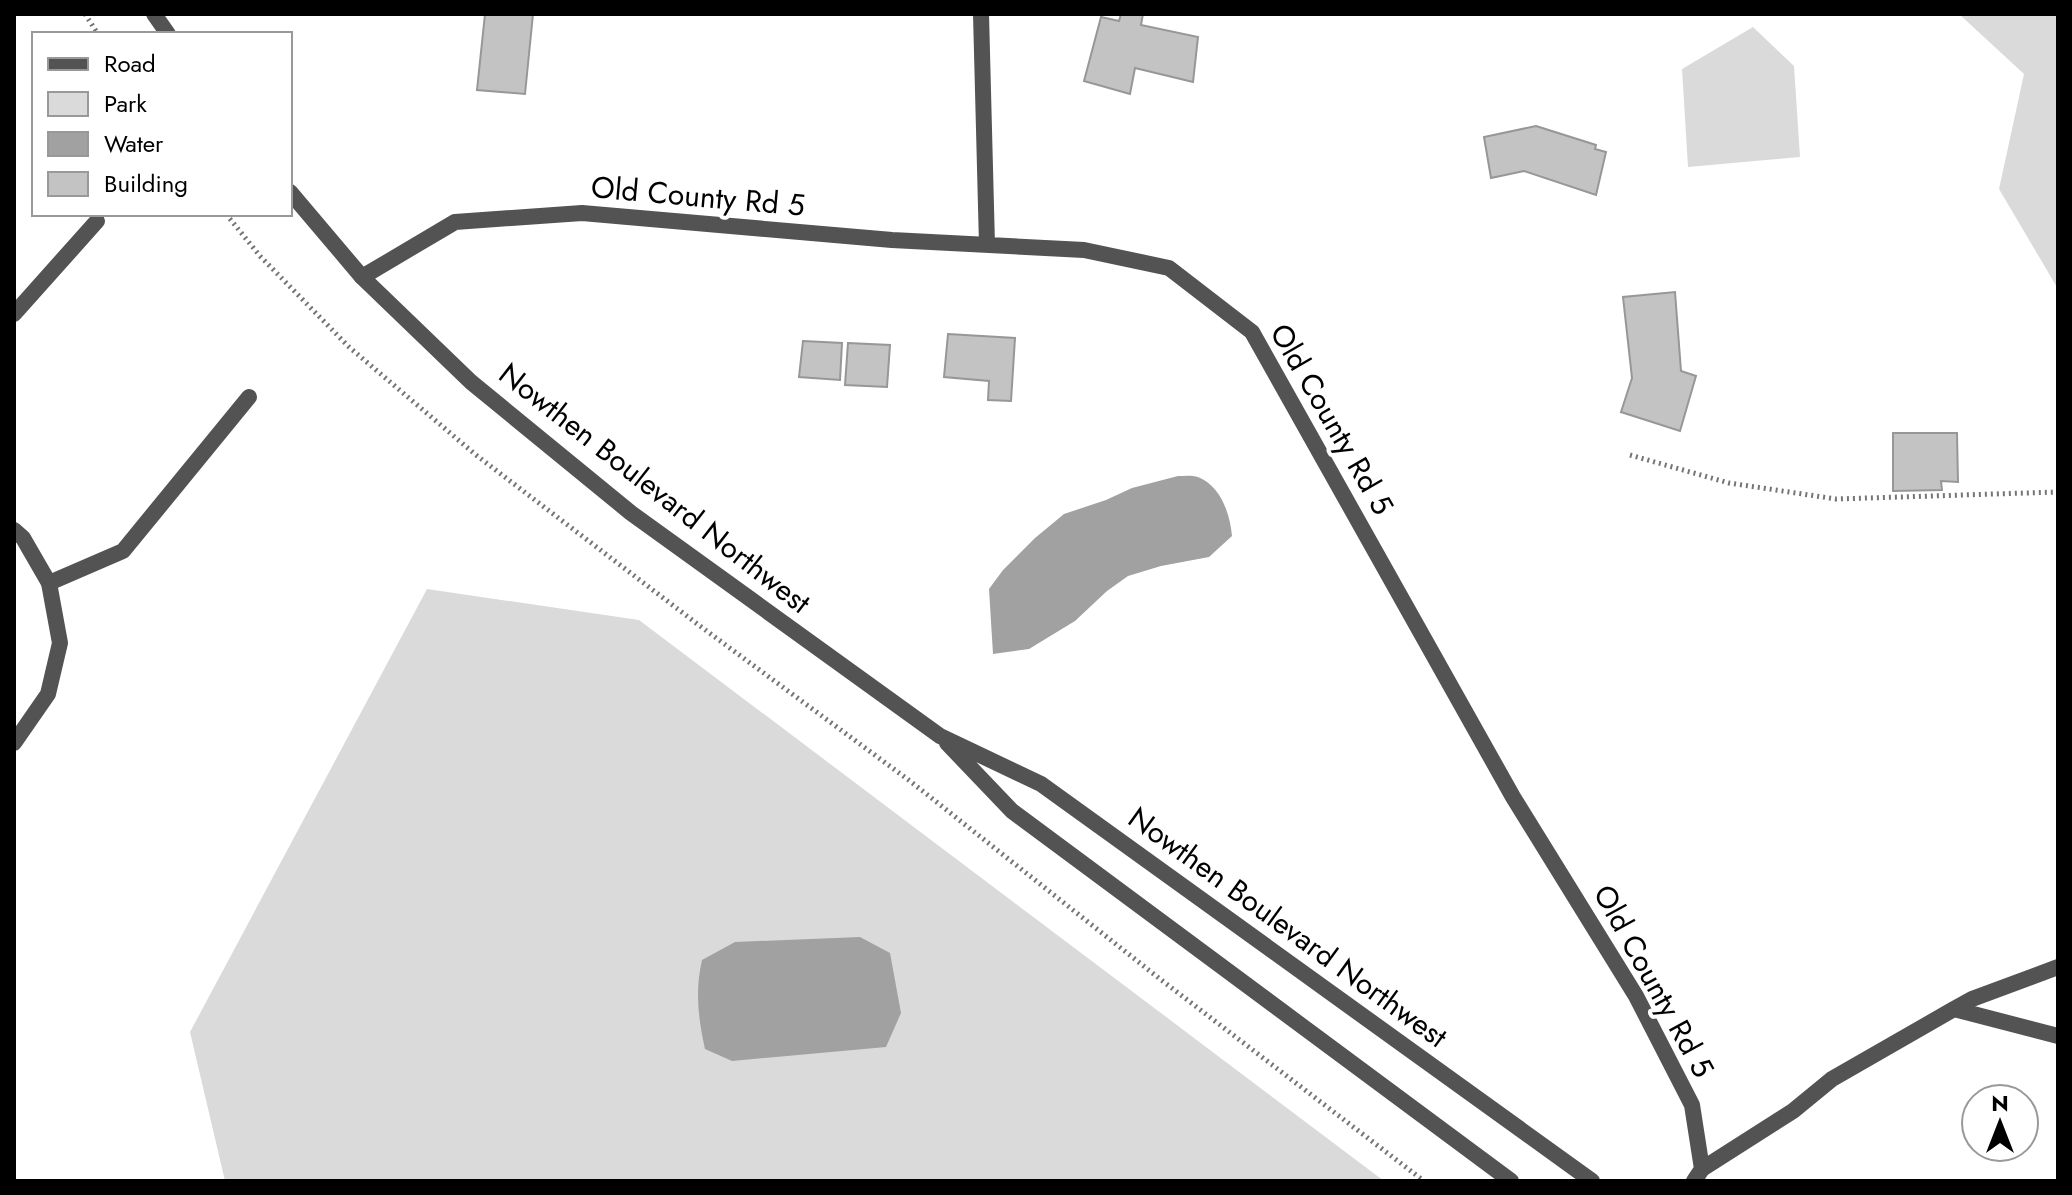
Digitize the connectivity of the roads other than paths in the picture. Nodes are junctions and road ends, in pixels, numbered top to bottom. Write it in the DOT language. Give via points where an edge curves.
graph roads {
  1 [pos="154,14"];
  2 [pos="981,14"];
  3 [pos="167,32"];
  4 [pos="292,194"];
  5 [pos="97,221"];
  6 [pos="987,245"];
  7 [pos="362,277"];
  8 [pos="14,314"];
  9 [pos="249,397"];
  10 [pos="14,530"];
  11 [pos="49,583"];
  12 [pos="940,736"];
  13 [pos="14,743"];
  14 [pos="2058,967"];
  15 [pos="1954,1009"];
  16 [pos="2058,1036"];
  17 [pos="1698,1175"];
  18 [pos="1511,1181"];
  19 [pos="1592,1181"];
  1 -- 3 [label="street"];
  2 -- 6 [label="street"];
  4 -- 7 [label="street, Nowthen Boulevard Northwest"];
  5 -- 8 [label="street"];
  6 -- 7 [label="street, Old County Rd 5" via="582,213 455,222"];
  6 -- 17 [label="street, Old County Rd 5" via="1084,250 1169,268 1252,332 1513,797 1636,996 1692,1105"];
  7 -- 12 [label="street, Nowthen Boulevard Northwest" via="471,382 631,513"];
  9 -- 11 [label="street" via="123,551"];
  10 -- 11 [label="street"];
  11 -- 13 [label="street" via="60,643 48,694"];
  12 -- 18 [label="street, Nowthen Boulevard Northwest" via="1012,811"];
  12 -- 19 [label="street, Nowthen Boulevard Northwest" via="1041,784"];
  14 -- 15 [label="street"];
  15 -- 16 [label="street"];
  15 -- 17 [label="street" via="1832,1079"];
}
